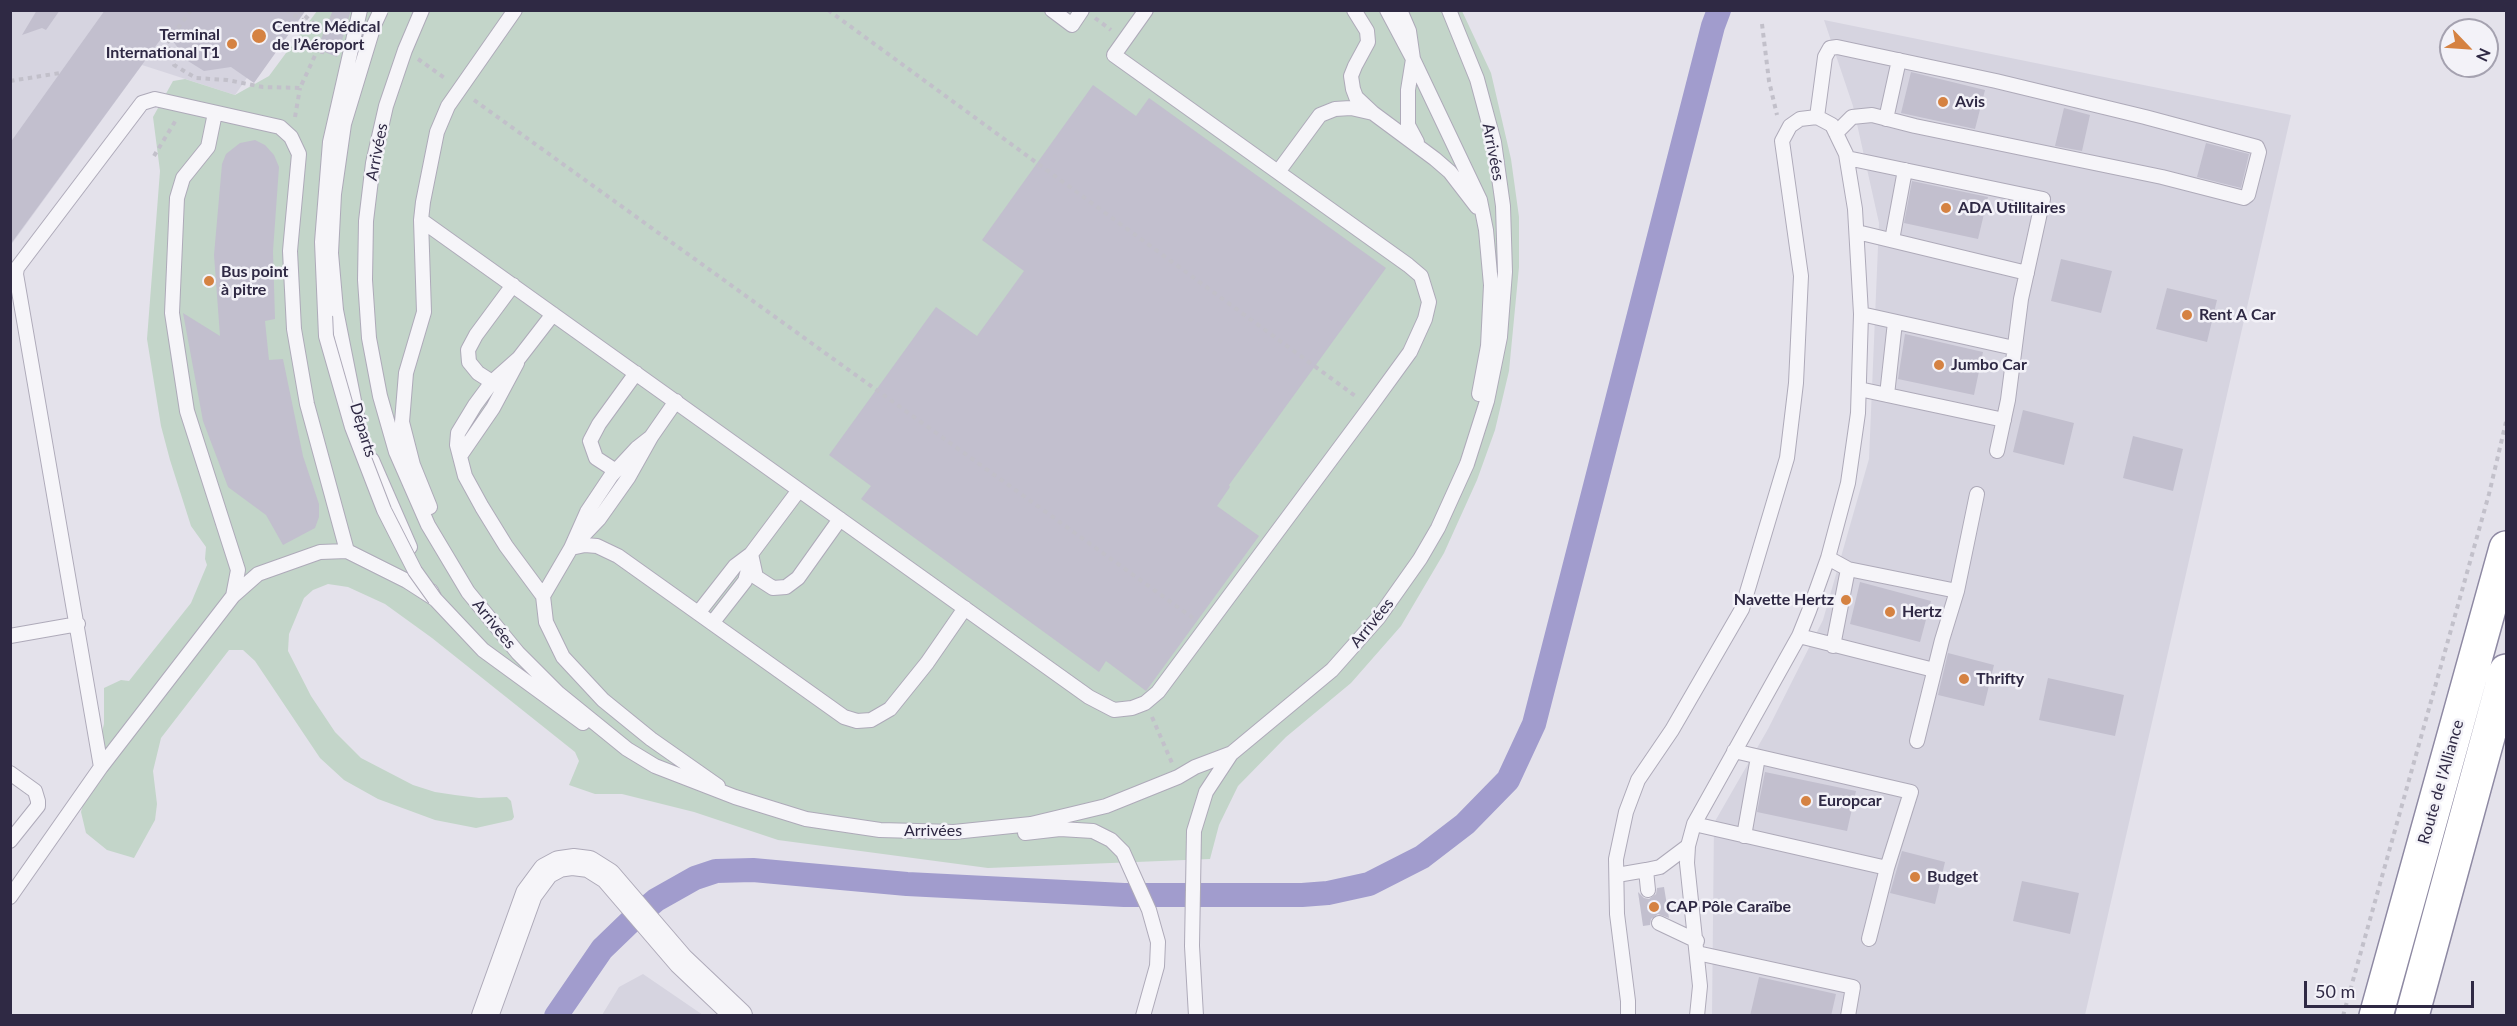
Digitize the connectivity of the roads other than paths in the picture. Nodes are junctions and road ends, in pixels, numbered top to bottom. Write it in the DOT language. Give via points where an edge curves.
graph roads {
  1 [pos="360,10"];
  2 [pos="381,10"];
  3 [pos="422,10"];
  4 [pos="515,10"];
  5 [pos="1052,10"];
  6 [pos="1082,10"];
  7 [pos="1146,10"];
  8 [pos="1354,10"];
  9 [pos="1387,10"];
  10 [pos="1400,10"];
  11 [pos="1449,10"];
  12 [pos="1413,59"];
  13 [pos="1899,60"];
  14 [pos="215,113"];
  15 [pos="1373,113"];
  16 [pos="1817,117"];
  17 [pos="1886,119"];
  18 [pos="1836,133"];
  19 [pos="1423,150"];
  20 [pos="1847,158"];
  21 [pos="1905,170"];
  22 [pos="1278,172"];
  23 [pos="1482,213"];
  24 [pos="421,220"];
  25 [pos="1857,232"];
  26 [pos="1892,240"];
  27 [pos="2027,273"];
  28 [pos="513,285"];
  29 [pos="553,314"];
  30 [pos="1861,314"];
  31 [pos="1895,322"];
  32 [pos="2014,348"];
  33 [pos="519,358"];
  34 [pos="636,373"];
  35 [pos="492,381"];
  36 [pos="1859,389"];
  37 [pos="1887,395"];
  38 [pos="676,401"];
  39 [pos="2004,420"];
  40 [pos="651,437"];
  41 [pos="1997,451"];
  42 [pos="460,456"];
  43 [pos="1467,464"];
  44 [pos="616,471"];
  45 [pos="799,490"];
  46 [pos="1977,494"];
  47 [pos="840,519"];
  48 [pos="571,548"];
  49 [pos="2506,548"];
  50 [pos="347,551"];
  51 [pos="751,554"];
  52 [pos="1828,558"];
  53 [pos="454,567"];
  54 [pos="1848,569"];
  55 [pos="1957,591"];
  56 [pos="233,596"];
  57 [pos="543,596"];
  58 [pos="435,599"];
  59 [pos="965,608"];
  60 [pos="699,612"];
  61 [pos="713,622"];
  62 [pos="78,624"];
  63 [pos="10,636"];
  64 [pos="1799,636"];
  65 [pos="1833,646"];
  66 [pos="1934,670"];
  67 [pos="2506,671"];
  68 [pos="1917,741"];
  69 [pos="627,749"];
  70 [pos="1734,751"];
  71 [pos="1232,753"];
  72 [pos="1758,757"];
  73 [pos="101,767"];
  74 [pos="10,773"];
  75 [pos="735,797"];
  76 [pos="1694,824"];
  77 [pos="954,832"];
  78 [pos="1744,836"];
  79 [pos="10,841"];
  80 [pos="1688,846"];
  81 [pos="1887,868"];
  82 [pos="1646,870"];
  83 [pos="1617,875"];
  84 [pos="1648,890"];
  85 [pos="10,897"];
  86 [pos="1659,923"];
  87 [pos="1869,939"];
  88 [pos="1697,947"];
  89 [pos="485,1016"];
  90 [pos="739,1016"];
  91 [pos="1143,1016"];
  92 [pos="1196,1016"];
  93 [pos="1628,1016"];
  94 [pos="1697,1016"];
  95 [pos="1848,1016"];
  96 [pos="2376,1016"];
  97 [pos="2412,1016"];
  1 -- 58 [label="lane, bridge" via="330,142 322,242 326,336 352,427 384,510 415,571"];
  2 -- 58 [label="lane, Départs, bridge" via="359,73 334,194 331,253 336,310 357,422 388,502"];
  3 -- 53 [label="lane, Arrivées" via="386,106 371,174 364,280 369,338 396,452 428,525"];
  4 -- 24 [label="lane" via="460,89 436,132"];
  5 -- 6 [label="lane" via="1072,25"];
  7 -- 22 [label="lane" via="1114,55"];
  8 -- 15 [label="lane" via="1367,31 1368,42 1351,76 1353,88 1356,97"];
  9 -- 12 [label="lane"];
  10 -- 12 [label="lane" via="1409,31"];
  11 -- 43 [label="lane, Arrivées" via="1477,79 1494,142 1503,207 1505,272 1500,337 1487,401"];
  12 -- 19 [label="lane" via="1408,125"];
  12 -- 23 [label="lane" via="1476,188"];
  13 -- 16 [label="lane" via="1830,48 1825,57"];
  13 -- 17 [label="lane"];
  13 -- 17 [label="lane" via="2145,117 2257,147 2259,152 2244,198"];
  14 -- 50 [label="lane" via="280,127 291,137 299,154 290,251 294,329 307,404"];
  14 -- 56 [label="lane" via="208,147 183,178 177,198 172,313 187,411 238,570"];
  14 -- 62 [label="lane" via="155,99 142,103 15,273"];
  15 -- 19 [label="lane"];
  15 -- 22 [label="lane" via="1351,108 1320,115"];
  16 -- 18 [label="lane" via="1832,125"];
  16 -- 83 [label="lane" via="1800,119 1790,126 1782,141 1801,276 1796,383 1787,458 1742,609 1672,730 1638,780 1626,812 1616,859"];
  17 -- 18 [label="lane" via="1860,114"];
  18 -- 20 [label="lane"];
  19 -- 23 [label="lane" via="1450,172"];
  20 -- 21 [label="lane"];
  20 -- 25 [label="lane"];
  21 -- 26 [label="lane"];
  21 -- 27 [label="lane" via="2043,199"];
  22 -- 59 [label="lane" via="1422,279 1429,302 1410,352 1158,692 1145,703 1121,711 1106,708"];
  23 -- 43 [label="lane" via="1491,285 1488,346"];
  24 -- 28 [label="lane"];
  24 -- 53 [label="lane" via="424,312 406,373 402,422 413,465"];
  25 -- 26 [label="lane"];
  25 -- 30 [label="lane"];
  26 -- 27 [label="lane"];
  27 -- 32 [label="lane"];
  28 -- 29 [label="lane"];
  28 -- 35 [label="lane" via="468,350 469,362"];
  29 -- 33 [label="lane"];
  29 -- 34 [label="lane"];
  30 -- 31 [label="lane"];
  30 -- 36 [label="lane"];
  31 -- 32 [label="lane"];
  31 -- 37 [label="lane"];
  32 -- 39 [label="lane"];
  33 -- 35 [label="lane"];
  33 -- 42 [label="lane" via="494,408"];
  34 -- 38 [label="lane"];
  34 -- 44 [label="lane" via="590,441 596,459"];
  35 -- 42 [label="lane" via="458,433"];
  36 -- 37 [label="lane"];
  36 -- 52 [label="lane" via="1848,483"];
  37 -- 39 [label="lane"];
  38 -- 40 [label="lane"];
  38 -- 45 [label="lane"];
  39 -- 41 [label="lane"];
  40 -- 44 [label="lane"];
  40 -- 48 [label="lane" via="599,519"];
  42 -- 57 [label="lane" via="465,476 488,516"];
  43 -- 71 [label="lane, Arrivées" via="1432,538 1379,617 1323,678"];
  44 -- 48 [label="lane" via="586,512"];
  45 -- 47 [label="lane"];
  45 -- 51 [label="lane"];
  46 -- 55 [label="lane"];
  47 -- 51 [label="lane" via="798,578 786,587 773,588 756,577"];
  47 -- 59 [label="lane"];
  48 -- 57 [label="lane"];
  48 -- 60 [label="lane" via="597,546 618,556"];
  49 -- 96 [label="highway, Route de l'Alliance"];
  50 -- 56 [label="lane" via="320,552 258,574"];
  50 -- 58 [label="lane"];
  51 -- 60 [label="lane" via="735,566"];
  51 -- 61 [label="lane" via="745,581"];
  52 -- 54 [label="lane"];
  52 -- 64 [label="lane"];
  53 -- 69 [label="lane, Arrivées" via="468,592 518,653 558,693"];
  54 -- 55 [label="lane"];
  54 -- 65 [label="lane"];
  55 -- 66 [label="lane"];
  56 -- 73 [label="lane"];
  57 -- 75 [label="lane" via="546,622 563,657 603,700 651,739"];
  58 -- 69 [label="lane, Départs" via="483,650 567,712"];
  59 -- 61 [label="lane" via="890,709 871,720 857,721 844,717"];
  60 -- 61 [label="lane"];
  62 -- 63 [label="lane"];
  62 -- 73 [label="lane"];
  64 -- 65 [label="lane"];
  64 -- 70 [label="lane"];
  65 -- 66 [label="lane"];
  66 -- 68 [label="lane"];
  67 -- 97 [label="highway, Route de l'Alliance"];
  69 -- 75 [label="lane, Arrivées" via="655,766"];
  70 -- 72 [label="lane"];
  70 -- 76 [label="lane"];
  71 -- 77 [label="lane, Arrivées" via="1106,806 1031,824"];
  71 -- 92 [label="lane" via="1206,792 1194,831"];
  72 -- 78 [label="lane"];
  72 -- 81 [label="lane" via="1911,792"];
  73 -- 85 [label="lane"];
  74 -- 79 [label="lane" via="35,790 39,801"];
  75 -- 77 [label="lane, Arrivées" via="806,819 837,824 880,830"];
  76 -- 78 [label="lane"];
  76 -- 80 [label="lane"];
  77 -- 91 [label="lane" via="1027,833 1060,829 1092,831 1111,840 1129,863 1158,942 1157,966"];
  78 -- 81 [label="lane"];
  80 -- 82 [label="lane" via="1660,867"];
  80 -- 88 [label="lane"];
  81 -- 87 [label="lane"];
  82 -- 83 [label="lane"];
  82 -- 84 [label="lane"];
  83 -- 93 [label="lane" via="1617,914"];
  86 -- 88 [label="lane"];
  88 -- 94 [label="lane"];
  88 -- 95 [label="lane" via="1853,987"];
  89 -- 90 [label="street" via="529,894 546,871 573,862 600,869 664,942"];
}
